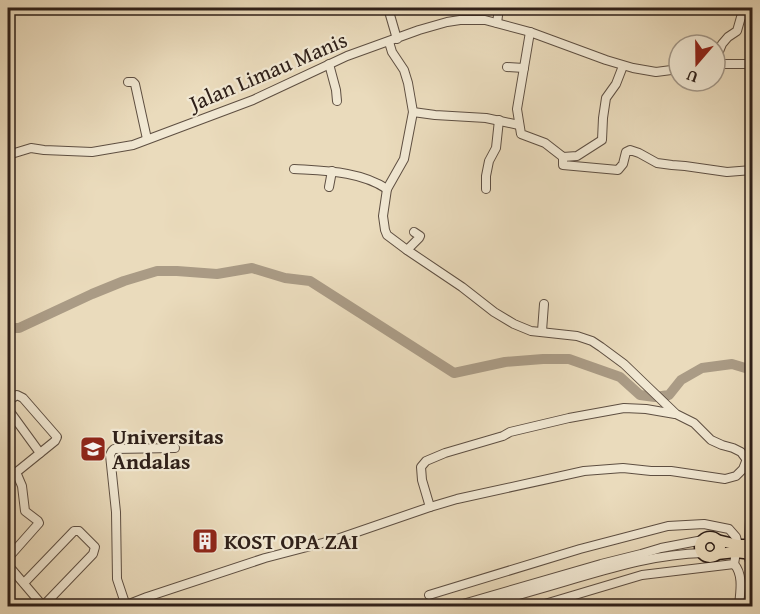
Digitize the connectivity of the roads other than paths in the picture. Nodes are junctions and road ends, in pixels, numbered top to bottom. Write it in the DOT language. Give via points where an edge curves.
graph roads {
  1 [pos="388,8"];
  2 [pos="499,8"];
  3 [pos="753,8"];
  4 [pos="497,23"];
  5 [pos="530,32"];
  6 [pos="727,38"];
  7 [pos="393,40"];
  8 [pos="727,63"];
  9 [pos="329,64"];
  10 [pos="753,64"];
  11 [pos="623,66"];
  12 [pos="507,67"];
  13 [pos="524,69"];
  14 [pos="667,71"];
  15 [pos="128,82"];
  16 [pos="337,101"];
  17 [pos="413,112"];
  18 [pos="499,120"];
  19 [pos="519,125"];
  20 [pos="147,139"];
  21 [pos="8,155"];
  22 [pos="563,157"];
  23 [pos="294,169"];
  24 [pos="753,170"];
  25 [pos="332,171"];
  26 [pos="390,185"];
  27 [pos="330,187"];
  28 [pos="486,189"];
  29 [pos="414,232"];
  30 [pos="407,250"];
  31 [pos="544,304"];
  32 [pos="542,332"];
  33 [pos="8,401"];
  34 [pos="8,409"];
  35 [pos="673,411"];
  36 [pos="175,448"];
  37 [pos="40,453"];
  38 [pos="750,463"];
  39 [pos="16,472"];
  40 [pos="8,479"];
  41 [pos="753,484"];
  42 [pos="430,507"];
  43 [pos="703,540"];
  44 [pos="717,540"];
  45 [pos="751,542"];
  46 [pos="737,548"];
  47 [pos="703,553"];
  48 [pos="717,554"];
  49 [pos="8,558"];
  50 [pos="752,560"];
  51 [pos="734,564"];
  52 [pos="8,565"];
  53 [pos="24,583"];
  54 [pos="429,595"];
  55 [pos="43,606"];
  56 [pos="125,606"];
  57 [pos="456,606"];
  58 [pos="480,606"];
  59 [pos="537,606"];
  60 [pos="739,606"];
  1 -- 7 [label="street"];
  2 -- 4 [label="street"];
  3 -- 6 [label="street" via="741,17 737,31"];
  4 -- 5 [label="street, Jalan Limau Manis"];
  4 -- 7 [label="street, Jalan Limau Manis" via="459,20"];
  5 -- 11 [label="street, Jalan Limau Manis"];
  5 -- 13 [label="street"];
  7 -- 9 [label="street, Jalan Limau Manis"];
  7 -- 17 [label="street" via="393,52 408,82"];
  8 -- 10 [label="street"];
  9 -- 16 [label="street"];
  9 -- 20 [label="street, Jalan Limau Manis" via="253,100"];
  11 -- 14 [label="street, Jalan Limau Manis"];
  11 -- 22 [label="street" via="606,98 602,140 577,156"];
  12 -- 13 [label="street"];
  13 -- 19 [label="street"];
  15 -- 20 [label="street" via="135,84"];
  17 -- 18 [label="street"];
  17 -- 26 [label="street" via="404,159"];
  18 -- 19 [label="street"];
  18 -- 28 [label="street"];
  19 -- 22 [label="street" via="521,134"];
  20 -- 21 [label="street, Jalan Limau Manis" via="102,151 31,148"];
  22 -- 24 [label="street" via="563,165 618,170 630,150 657,163 727,172"];
  23 -- 25 [label="street"];
  25 -- 26 [label="street"];
  25 -- 27 [label="street"];
  26 -- 30 [label="street" via="383,216 385,230"];
  29 -- 30 [label="street" via="420,237"];
  30 -- 32 [label="street" via="494,312 525,329"];
  31 -- 32 [label="street"];
  32 -- 35 [label="street" via="592,341 624,364"];
  33 -- 37 [label="street" via="17,395 23,398 56,435 57,439"];
  34 -- 37 [label="street"];
  35 -- 38 [label="street" via="694,423 711,441 741,452"];
  35 -- 42 [label="street" via="624,408 569,418 445,453 421,467"];
  36 -- 56 [label="street" via="114,449 110,455 117,579"];
  37 -- 39 [label="street"];
  38 -- 42 [label="street" via="736,476 725,479 623,468 584,471"];
  39 -- 40 [label="street"];
  39 -- 49 [label="street" via="26,512 39,523"];
  41 -- 45 [label="street"];
  42 -- 56 [label="street"];
  43 -- 44 [label="main road"];
  43 -- 47 [label="main road"];
  43 -- 57 [label="street" via="601,564"];
  44 -- 46 [label="main road"];
  44 -- 48 [label="main road"];
  45 -- 46 [label="main road"];
  46 -- 48 [label="main road"];
  46 -- 50 [label="main road"];
  46 -- 51 [label="street"];
  46 -- 54 [label="street" via="736,537 729,529 704,524 668,526"];
  47 -- 48 [label="main road"];
  47 -- 58 [label="street" via="659,556"];
  51 -- 59 [label="street" via="642,575"];
  51 -- 60 [label="street" via="740,580"];
  52 -- 53 [label="street"];
  53 -- 55 [label="street"];
  53 -- 55 [label="street" via="74,531 93,545 93,554"];
}
